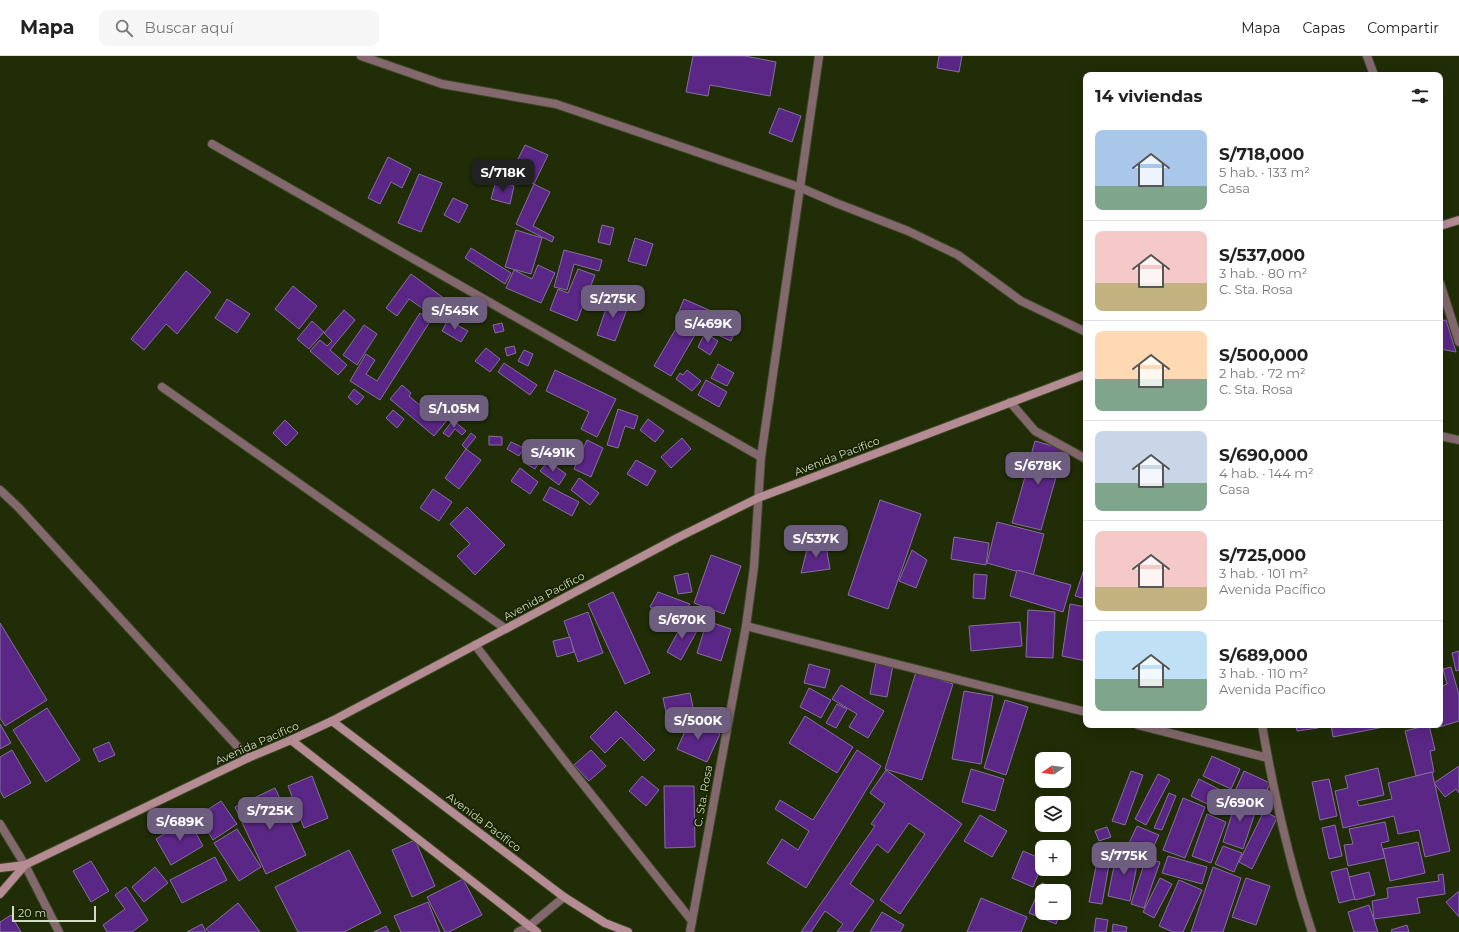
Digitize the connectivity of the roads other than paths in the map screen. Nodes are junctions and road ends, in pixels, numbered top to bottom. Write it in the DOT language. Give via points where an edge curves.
graph roads {
  1 [pos="361,56"];
  2 [pos="819,56"];
  3 [pos="1368,56"];
  4 [pos="1373,72"];
  5 [pos="212,144"];
  6 [pos="799,186"];
  7 [pos="1459,220"];
  8 [pos="1443,225"];
  9 [pos="1443,292"];
  10 [pos="1083,331"];
  11 [pos="1459,342"];
  12 [pos="1083,375"];
  13 [pos="162,387"];
  14 [pos="1010,402"];
  15 [pos="1443,437"];
  16 [pos="1459,440"];
  17 [pos="761,457"];
  18 [pos="1083,457"];
  19 [pos="0,490"];
  20 [pos="758,498"];
  21 [pos="746,626"];
  22 [pos="506,629"];
  23 [pos="475,645"];
  24 [pos="1083,711"];
  25 [pos="332,721"];
  26 [pos="1150,728"];
  27 [pos="1263,728"];
  28 [pos="291,740"];
  29 [pos="248,758"];
  30 [pos="1268,758"];
  31 [pos="0,824"];
  32 [pos="25,865"];
  33 [pos="0,868"];
  34 [pos="0,894"];
  35 [pos="564,897"];
  36 [pos="692,921"];
  37 [pos="528,927"];
  38 [pos="59,932"];
  39 [pos="518,932"];
  40 [pos="537,932"];
  41 [pos="628,932"];
  42 [pos="690,932"];
  43 [pos="1312,932"];
  1 -- 6 [label="street" via="442,84 556,104"];
  2 -- 6 [label="street, C. Sta. Rosa"];
  3 -- 4 [label="street"];
  5 -- 17 [label="street"];
  6 -- 10 [label="street" via="908,231 958,256 1021,302"];
  6 -- 17 [label="street, C. Sta. Rosa"];
  7 -- 8 [label="main road"];
  9 -- 11 [label="street"];
  12 -- 14 [label="main road, Avenida Pacífico"];
  13 -- 22 [label="street"];
  14 -- 18 [label="street" via="1035,431"];
  14 -- 20 [label="main road, Avenida Pacífico"];
  15 -- 16 [label="street"];
  17 -- 20 [label="street, C. Sta. Rosa"];
  19 -- 29 [label="street"];
  20 -- 21 [label="street, C. Sta. Rosa" via="754,567"];
  20 -- 22 [label="main road, Avenida Pacífico"];
  21 -- 24 [label="street"];
  21 -- 36 [label="street, C. Sta. Rosa"];
  22 -- 23 [label="main road, Avenida Pacífico"];
  23 -- 25 [label="main road, Avenida Pacífico"];
  23 -- 36 [label="street"];
  25 -- 28 [label="main road, Avenida Pacífico"];
  25 -- 35 [label="main road, Avenida Pacifico"];
  26 -- 30 [label="street"];
  27 -- 30 [label="street"];
  28 -- 29 [label="main road, Avenida Pacífico"];
  28 -- 37 [label="main road"];
  29 -- 32 [label="main road, Avenida Pacífico"];
  30 -- 43 [label="street" via="1297,887"];
  31 -- 32 [label="street"];
  32 -- 33 [label="main road"];
  32 -- 34 [label="main road"];
  32 -- 38 [label="street"];
  35 -- 37 [label="street"];
  35 -- 41 [label="main road, Avenida Pacifico" via="605,923"];
  36 -- 42 [label="street, C. Sta. Rosa"];
  37 -- 39 [label="street"];
  37 -- 40 [label="main road"];
}
